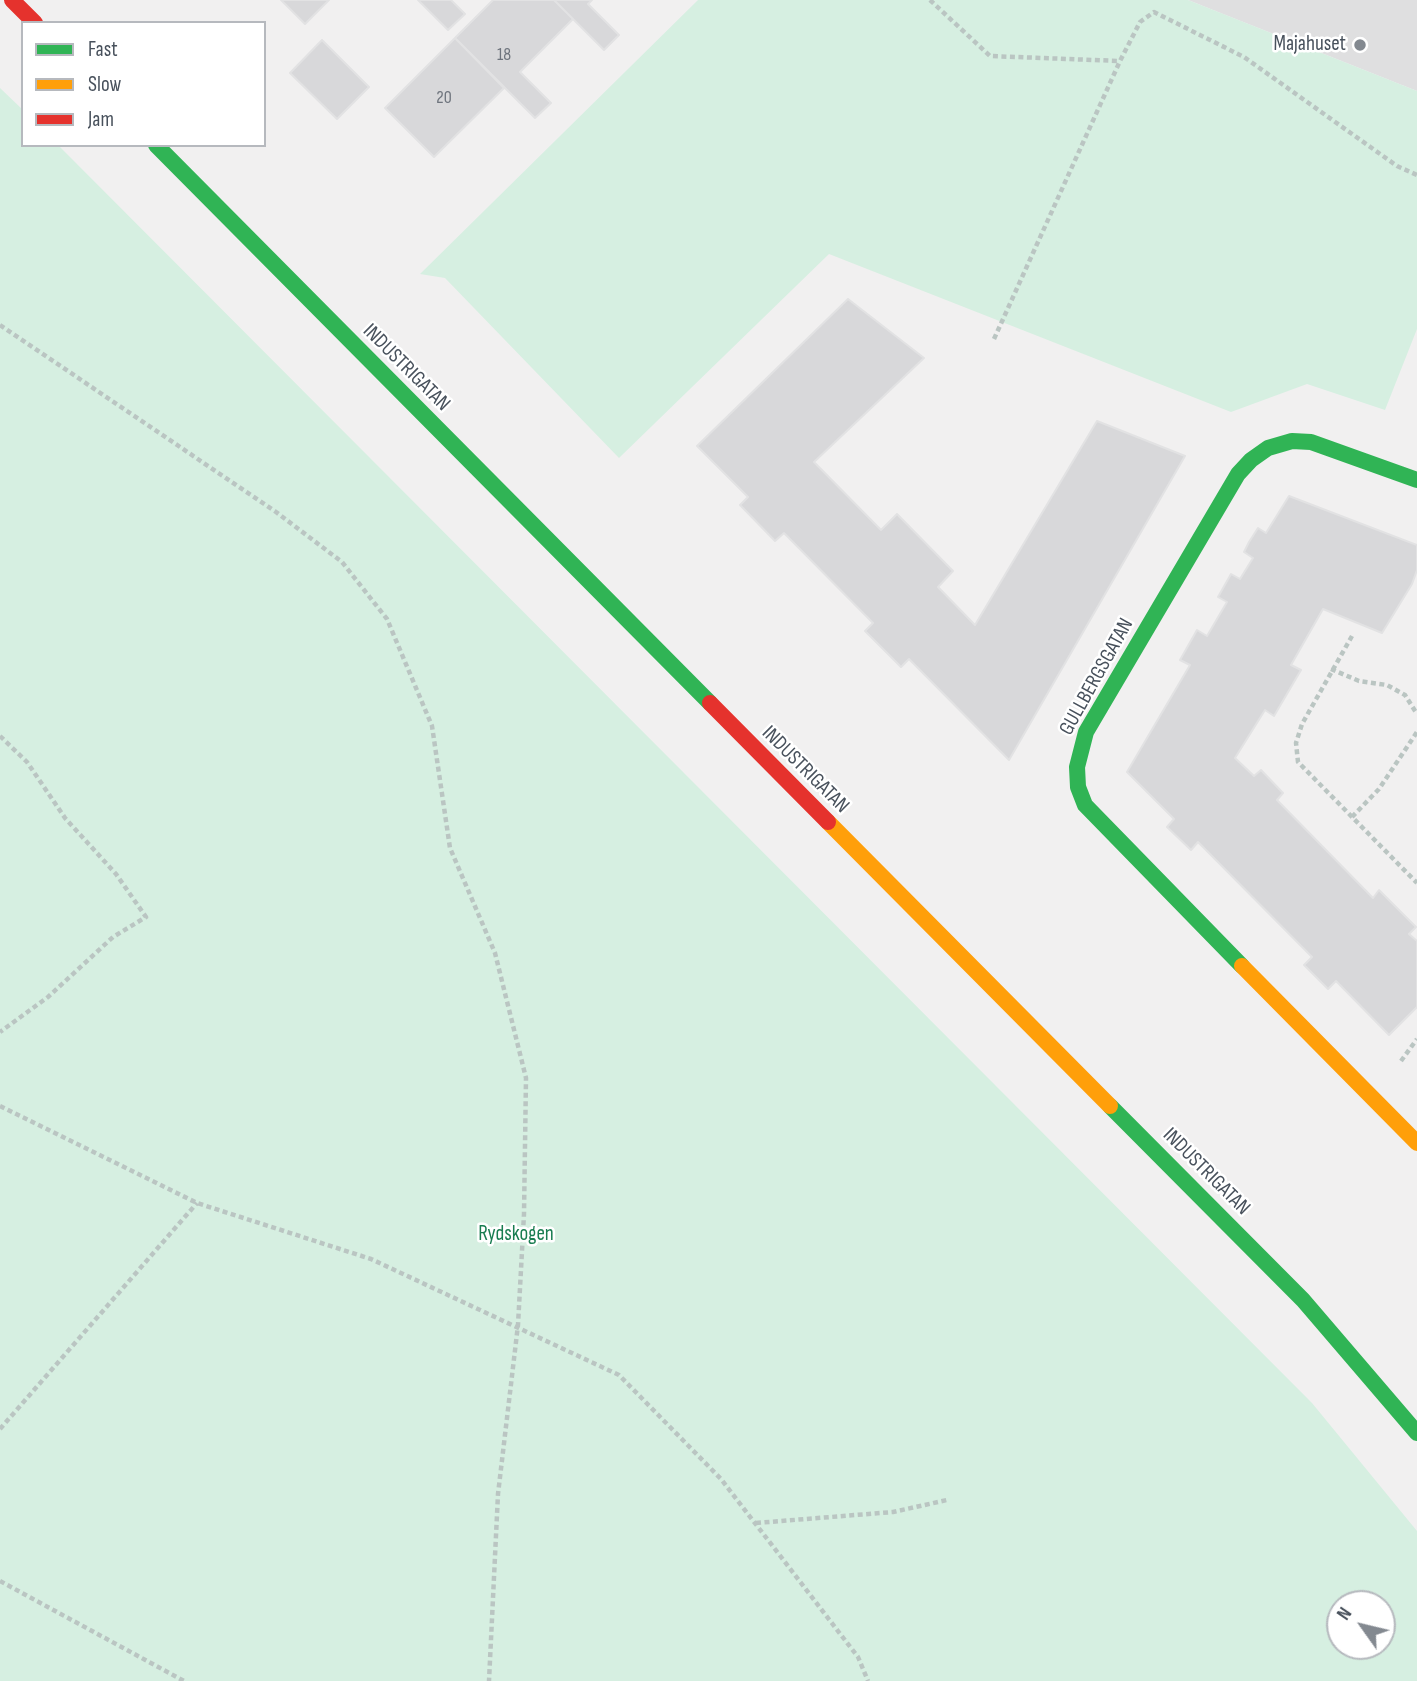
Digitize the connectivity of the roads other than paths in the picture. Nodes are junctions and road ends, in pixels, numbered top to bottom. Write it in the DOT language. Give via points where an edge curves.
graph roads {
  1 [pos="12,0"];
  2 [pos="32,21"];
  3 [pos="158,147"];
  4 [pos="1413,478"];
  5 [pos="1417,1143"];
  6 [pos="1417,1433"];
  1 -- 2 [label="main road"];
  3 -- 6 [label="main road, INDUSTRIGATAN" via="1303,1300"];
  4 -- 5 [label="main road, GULLBERGSGATAN" via="1311,442 1292,441 1268,448 1251,460 1238,474 1086,732 1077,767 1078,788 1099,822"];
}
